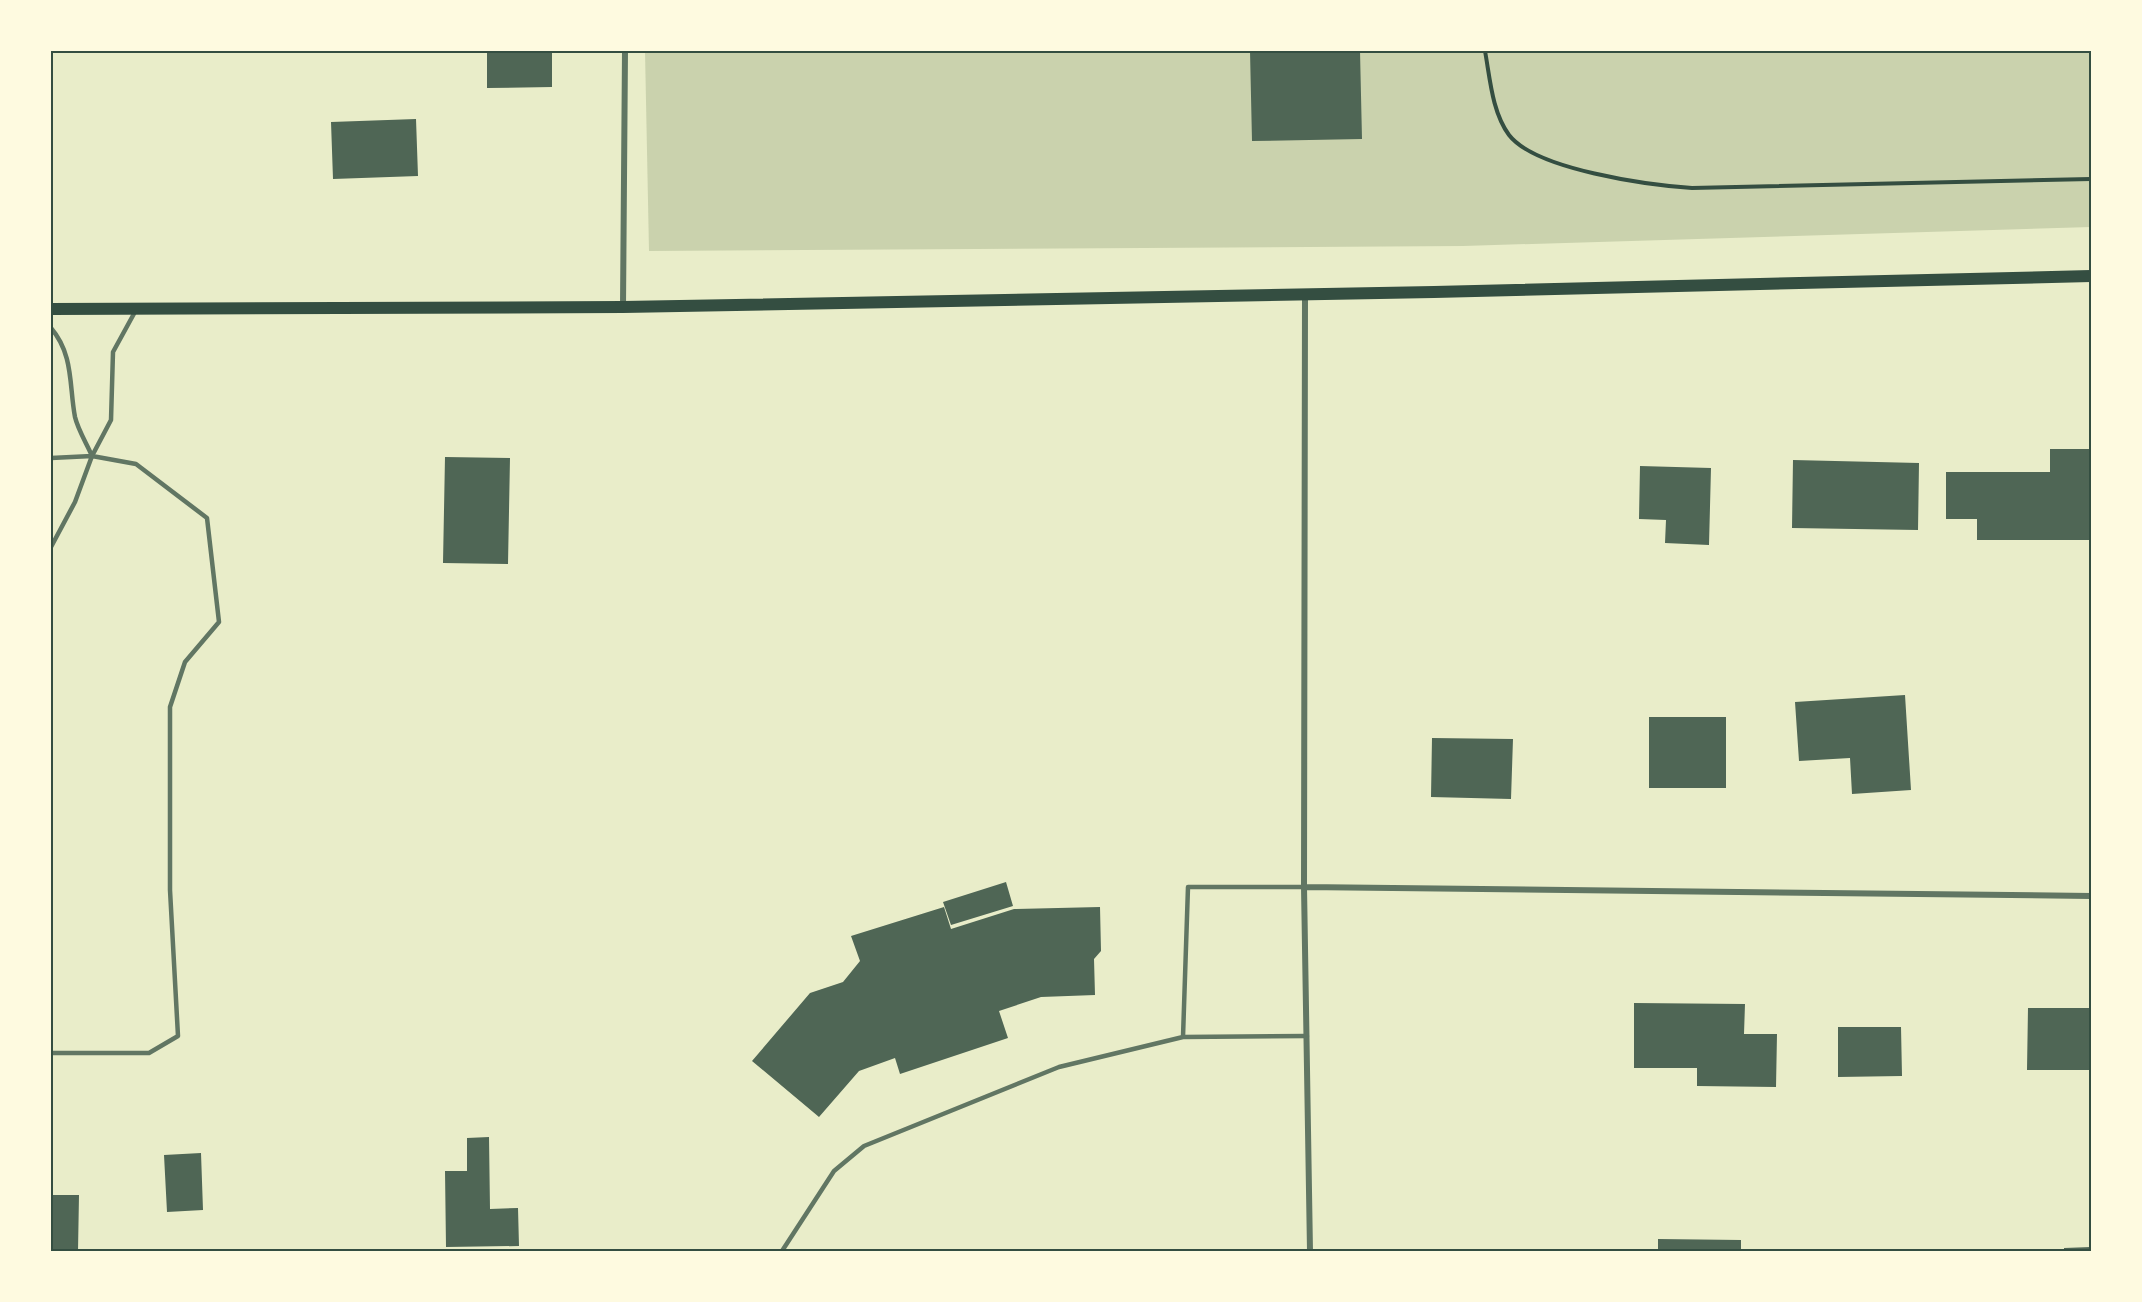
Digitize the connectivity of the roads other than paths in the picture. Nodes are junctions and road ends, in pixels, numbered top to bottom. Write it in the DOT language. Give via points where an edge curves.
graph roads {
  1 [pos="625,51"];
  2 [pos="2091,276"];
  3 [pos="1305,294"];
  4 [pos="623,307"];
  5 [pos="51,309"];
  6 [pos="136,310"];
  7 [pos="51,328"];
  8 [pos="92,456"];
  9 [pos="51,458"];
  10 [pos="51,547"];
  11 [pos="1304,887"];
  12 [pos="2091,896"];
  13 [pos="1307,1036"];
  14 [pos="1183,1037"];
  15 [pos="51,1053"];
  16 [pos="782,1251"];
  17 [pos="1310,1251"];
  1 -- 4 [label="street"];
  2 -- 3 [label="main road"];
  3 -- 4 [label="main road"];
  3 -- 11 [label="street"];
  4 -- 6 [label="main road"];
  5 -- 6 [label="main road"];
  6 -- 8 [label="lane" via="113,352 111,420"];
  7 -- 8 [label="lane" via="65,353 74,386 75,418"];
  8 -- 9 [label="lane"];
  8 -- 10 [label="lane" via="75,502"];
  8 -- 15 [label="lane" via="136,464 207,518 219,622 185,663 170,707 170,890 178,1036 149,1053"];
  11 -- 12 [label="street"];
  11 -- 13 [label="street"];
  11 -- 14 [label="lane" via="1188,887"];
  13 -- 14 [label="lane"];
  13 -- 17 [label="street"];
  14 -- 16 [label="lane" via="1059,1066 864,1146 834,1171"];
}
